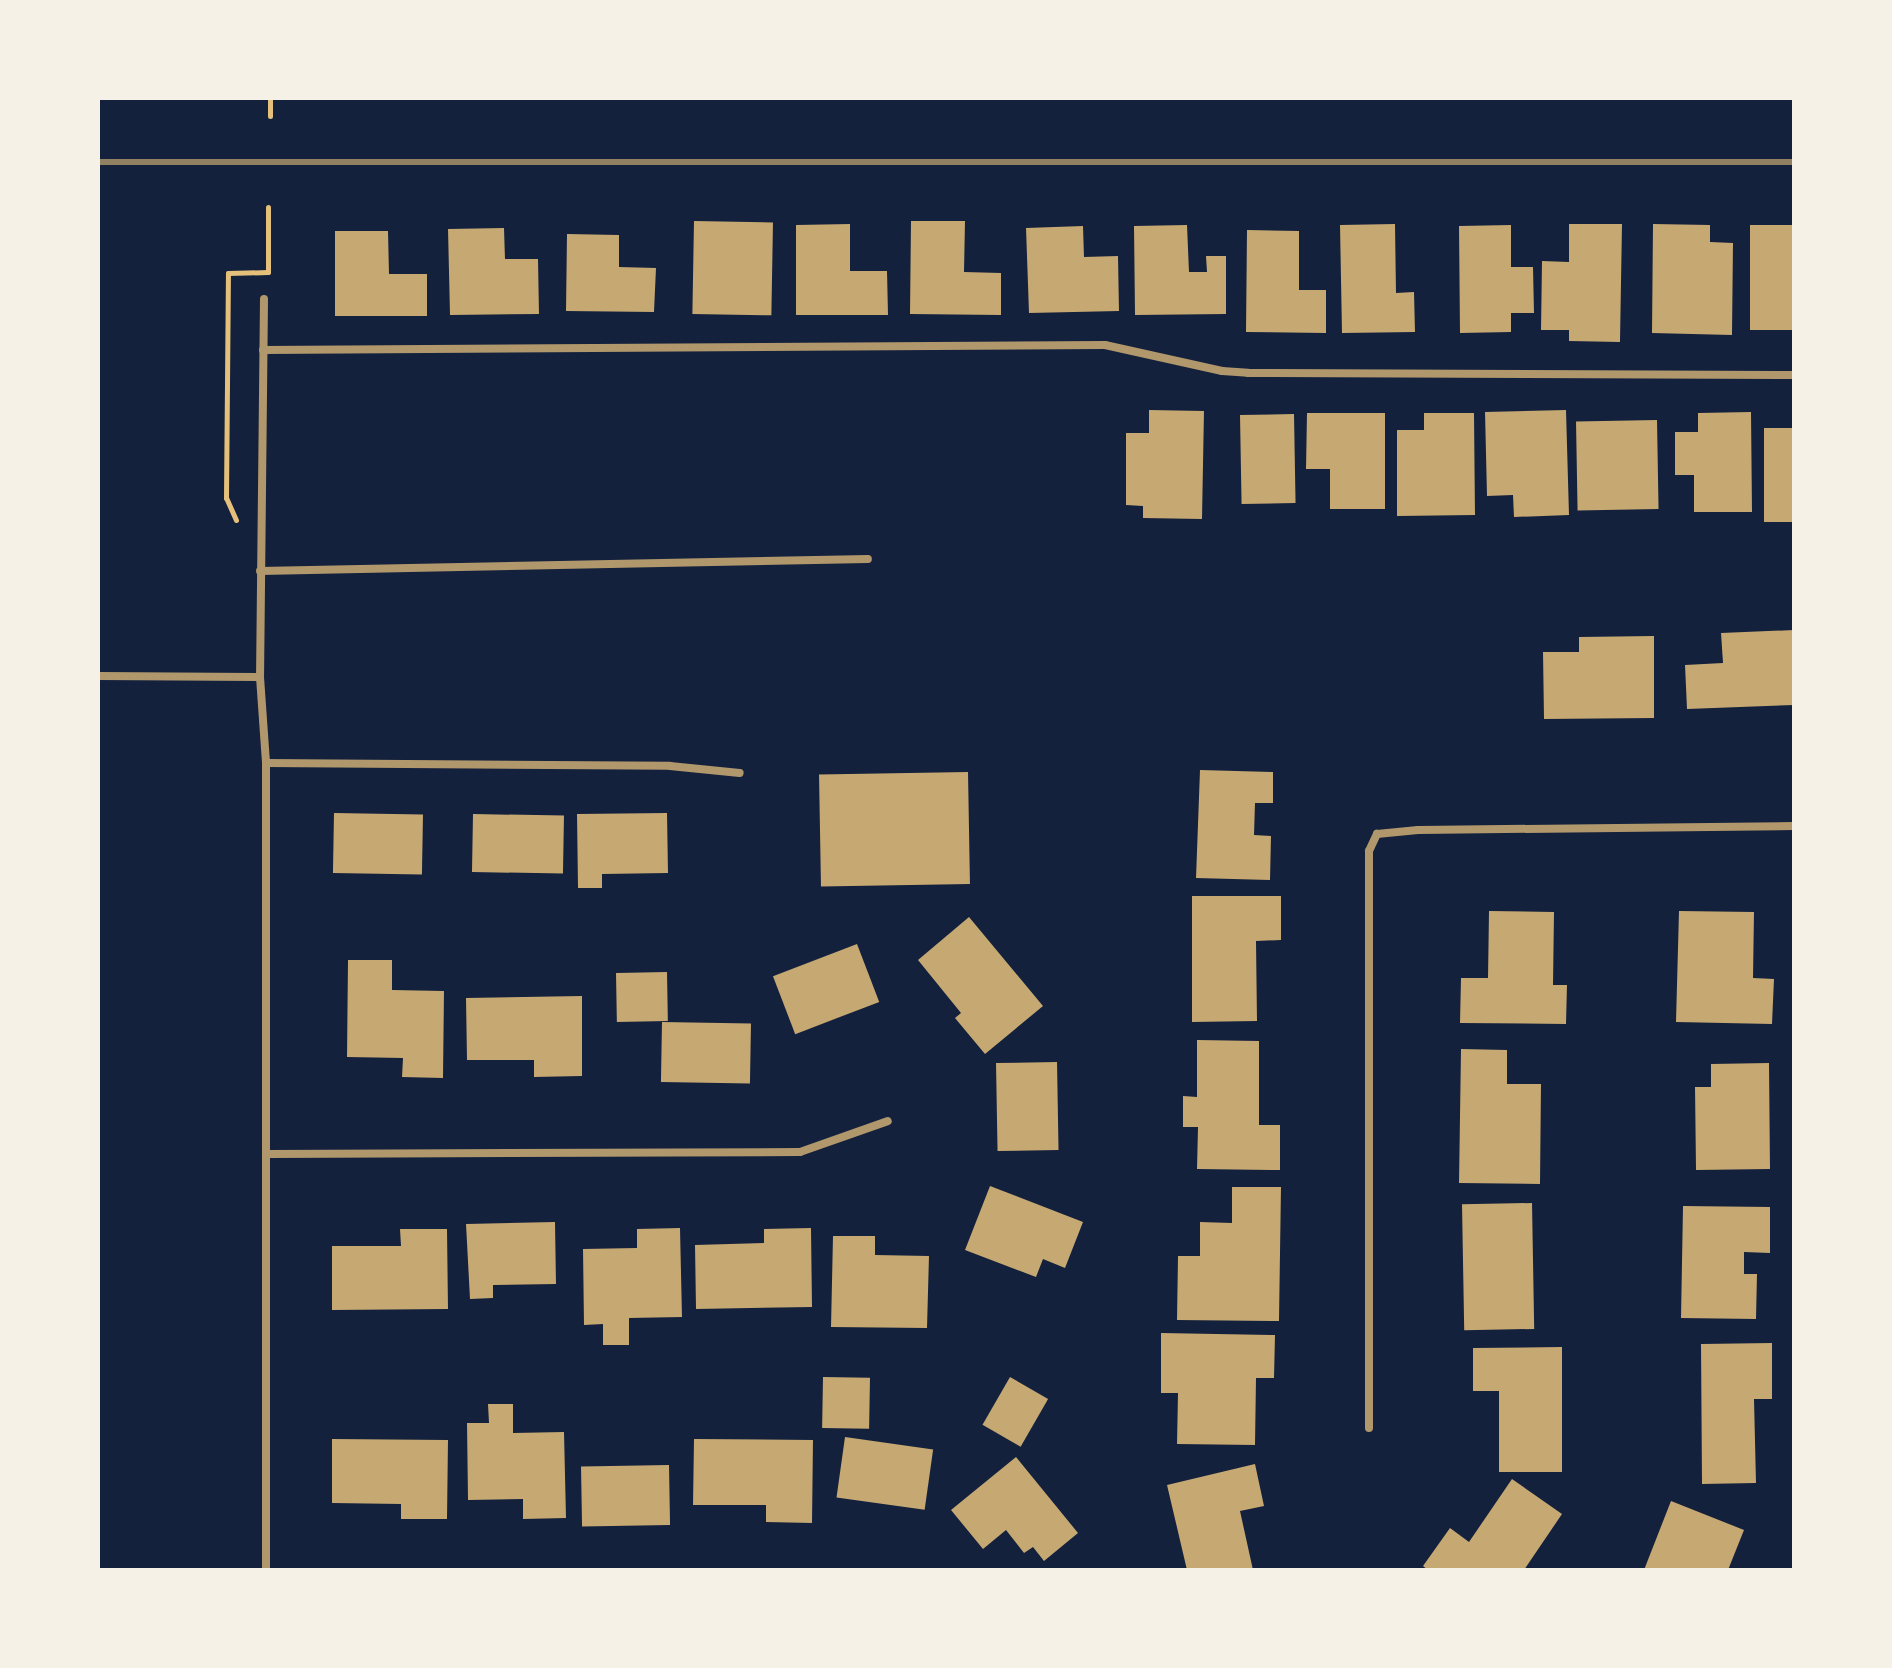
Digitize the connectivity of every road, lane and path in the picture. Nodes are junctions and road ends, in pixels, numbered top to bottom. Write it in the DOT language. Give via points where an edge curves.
graph roads {
  1 [pos="270,98"];
  2 [pos="270,116"];
  3 [pos="264,299"];
  4 [pos="263,350"];
  5 [pos="1794,375"];
  6 [pos="868,559"];
  7 [pos="260,571"];
  8 [pos="98,676"];
  9 [pos="260,677"];
  10 [pos="266,763"];
  11 [pos="740,773"];
  12 [pos="1794,826"];
  13 [pos="888,1121"];
  14 [pos="267,1154"];
  15 [pos="1369,1428"];
  16 [pos="266,1570"];
  1 -- 2 [label="path"];
  3 -- 4 [label="street"];
  4 -- 5 [label="street" via="1105,345 1248,373"];
  4 -- 7 [label="street"];
  6 -- 7 [label="street"];
  7 -- 9 [label="street"];
  8 -- 9 [label="street"];
  9 -- 10 [label="street"];
  10 -- 11 [label="street" via="670,766"];
  10 -- 14 [label="street"];
  12 -- 15 [label="street" via="1377,834 1369,851"];
  13 -- 14 [label="street" via="800,1152"];
  14 -- 16 [label="street"];
}
